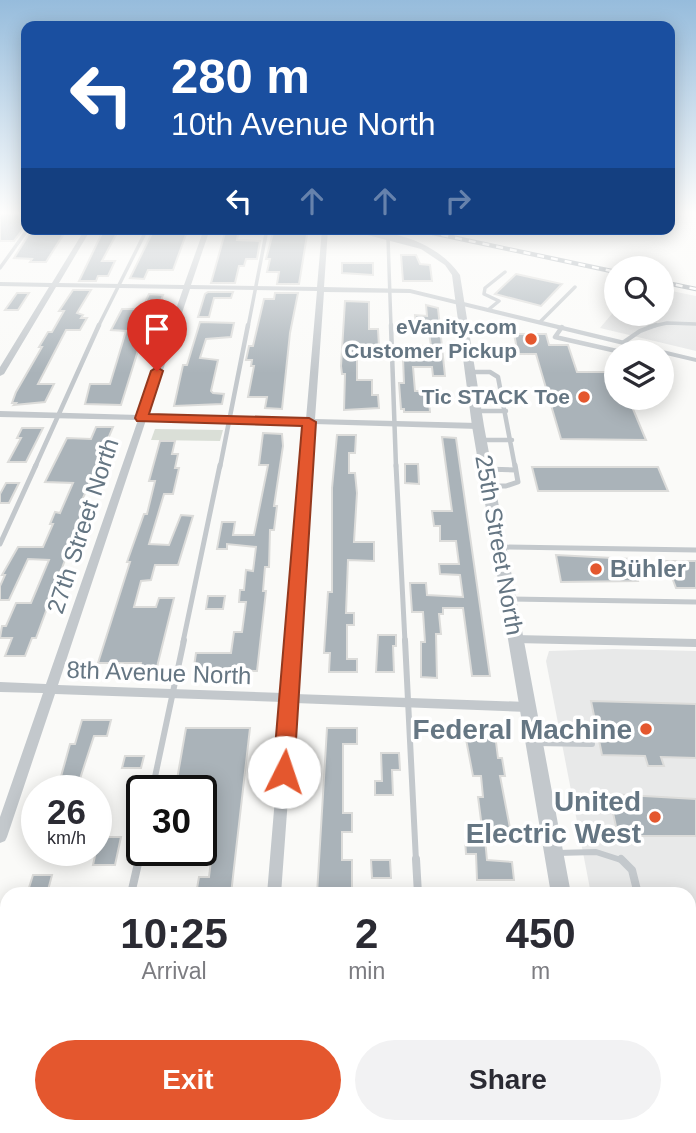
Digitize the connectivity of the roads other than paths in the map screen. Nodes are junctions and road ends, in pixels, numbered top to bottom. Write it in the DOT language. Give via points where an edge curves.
graph roads {
  1 [pos="65,267"];
  2 [pos="127,267"];
  3 [pos="193,267"];
  4 [pos="259,267"];
  5 [pos="322,267"];
  6 [pos="389,267"];
  7 [pos="452,267"];
  8 [pos="505,272"];
  9 [pos="0,284"];
  10 [pos="54,285"];
  11 [pos="117,285"];
  12 [pos="185,287"];
  13 [pos="575,287"];
  14 [pos="254,289"];
  15 [pos="320,290"];
  16 [pos="389,291"];
  17 [pos="460,303"];
  18 [pos="488,310"];
  19 [pos="540,322"];
  20 [pos="696,324"];
  21 [pos="562,327"];
  22 [pos="616,340"];
  23 [pos="626,340"];
  24 [pos="604,348"];
  25 [pos="674,354"];
  26 [pos="696,359"];
  27 [pos="470,372"];
  28 [pos="0,374"];
  29 [pos="475,411"];
  30 [pos="506,411"];
  31 [pos="0,414"];
  32 [pos="60,415"];
  33 [pos="141,418"];
  34 [pos="230,420"];
  35 [pos="309,422"];
  36 [pos="394,424"];
  37 [pos="479,433"];
  38 [pos="512,440"];
  39 [pos="485,469"];
  40 [pos="516,470"];
  41 [pos="488,486"];
  42 [pos="0,544"];
  43 [pos="499,547"];
  44 [pos="696,550"];
  45 [pos="508,598"];
  46 [pos="696,602"];
  47 [pos="515,639"];
  48 [pos="696,643"];
  49 [pos="0,687"];
  50 [pos="50,690"];
  51 [pos="172,694"];
  52 [pos="289,698"];
  53 [pos="408,703"];
  54 [pos="527,707"];
  55 [pos="534,743"];
  56 [pos="592,744"];
  57 [pos="155,775"];
  58 [pos="0,837"];
  59 [pos="553,853"];
  60 [pos="137,866"];
  61 [pos="132,887"];
  62 [pos="275,887"];
  63 [pos="418,887"];
  64 [pos="560,887"];
  65 [pos="636,887"];
  1 -- 10 [label="street"];
  2 -- 11 [label="lane"];
  3 -- 12 [label="street, 27th Street North"];
  4 -- 14 [label="lane"];
  5 -- 15 [label="street"];
  6 -- 16 [label="lane"];
  7 -- 17 [label="street, 25th Street North"];
  8 -- 18 [label="lane" via="485,288 484,294 499,300"];
  9 -- 10 [label="street"];
  10 -- 11 [label="street"];
  10 -- 28 [label="street"];
  11 -- 12 [label="street"];
  11 -- 32 [label="lane"];
  12 -- 14 [label="street"];
  12 -- 33 [label="street, 27th Street North"];
  13 -- 19 [label="lane"];
  14 -- 15 [label="street"];
  14 -- 34 [label="lane"];
  15 -- 16 [label="street"];
  15 -- 35 [label="street"];
  16 -- 17 [label="street"];
  16 -- 36 [label="lane"];
  17 -- 18 [label="street"];
  17 -- 27 [label="street, 25th Street North"];
  18 -- 19 [label="street"];
  19 -- 21 [label="street"];
  20 -- 23 [label="lane" via="656,324"];
  21 -- 22 [label="street"];
  21 -- 24 [label="lane" via="555,337"];
  25 -- 26 [label="street"];
  27 -- 29 [label="street, 25th Street North"];
  27 -- 30 [label="lane" via="498,376"];
  29 -- 30 [label="lane"];
  29 -- 37 [label="street, 25th Street North"];
  30 -- 38 [label="lane"];
  31 -- 32 [label="street"];
  32 -- 33 [label="street"];
  32 -- 42 [label="lane"];
  33 -- 34 [label="street"];
  33 -- 50 [label="street, 27th Street North"];
  34 -- 35 [label="street"];
  34 -- 51 [label="lane"];
  35 -- 36 [label="street"];
  35 -- 52 [label="street"];
  36 -- 37 [label="street"];
  36 -- 53 [label="lane"];
  37 -- 38 [label="lane"];
  37 -- 39 [label="street, 25th Street North"];
  38 -- 40 [label="lane"];
  39 -- 40 [label="lane"];
  39 -- 41 [label="street, 25th Street North"];
  40 -- 41 [label="lane" via="518,482"];
  41 -- 43 [label="street, 25th Street North"];
  43 -- 44 [label="lane"];
  43 -- 45 [label="street, 25th Street North"];
  45 -- 46 [label="lane"];
  45 -- 47 [label="street, 25th Street North"];
  47 -- 48 [label="street"];
  47 -- 54 [label="street, 25th Street North"];
  49 -- 50 [label="street, 8th Avenue North"];
  50 -- 51 [label="street, 8th Avenue North"];
  50 -- 58 [label="street, 27th Street North"];
  51 -- 52 [label="street, 8th Avenue North"];
  51 -- 57 [label="lane"];
  52 -- 53 [label="street, 8th Avenue North"];
  52 -- 62 [label="street"];
  53 -- 54 [label="street, 8th Avenue North"];
  53 -- 63 [label="lane"];
  54 -- 55 [label="street, 25th Street North"];
  55 -- 56 [label="lane"];
  55 -- 59 [label="street, 25th Street North"];
  59 -- 64 [label="street, 25th Street North"];
  59 -- 65 [label="lane" via="610,853 632,869"];
  60 -- 61 [label="lane"];
}
